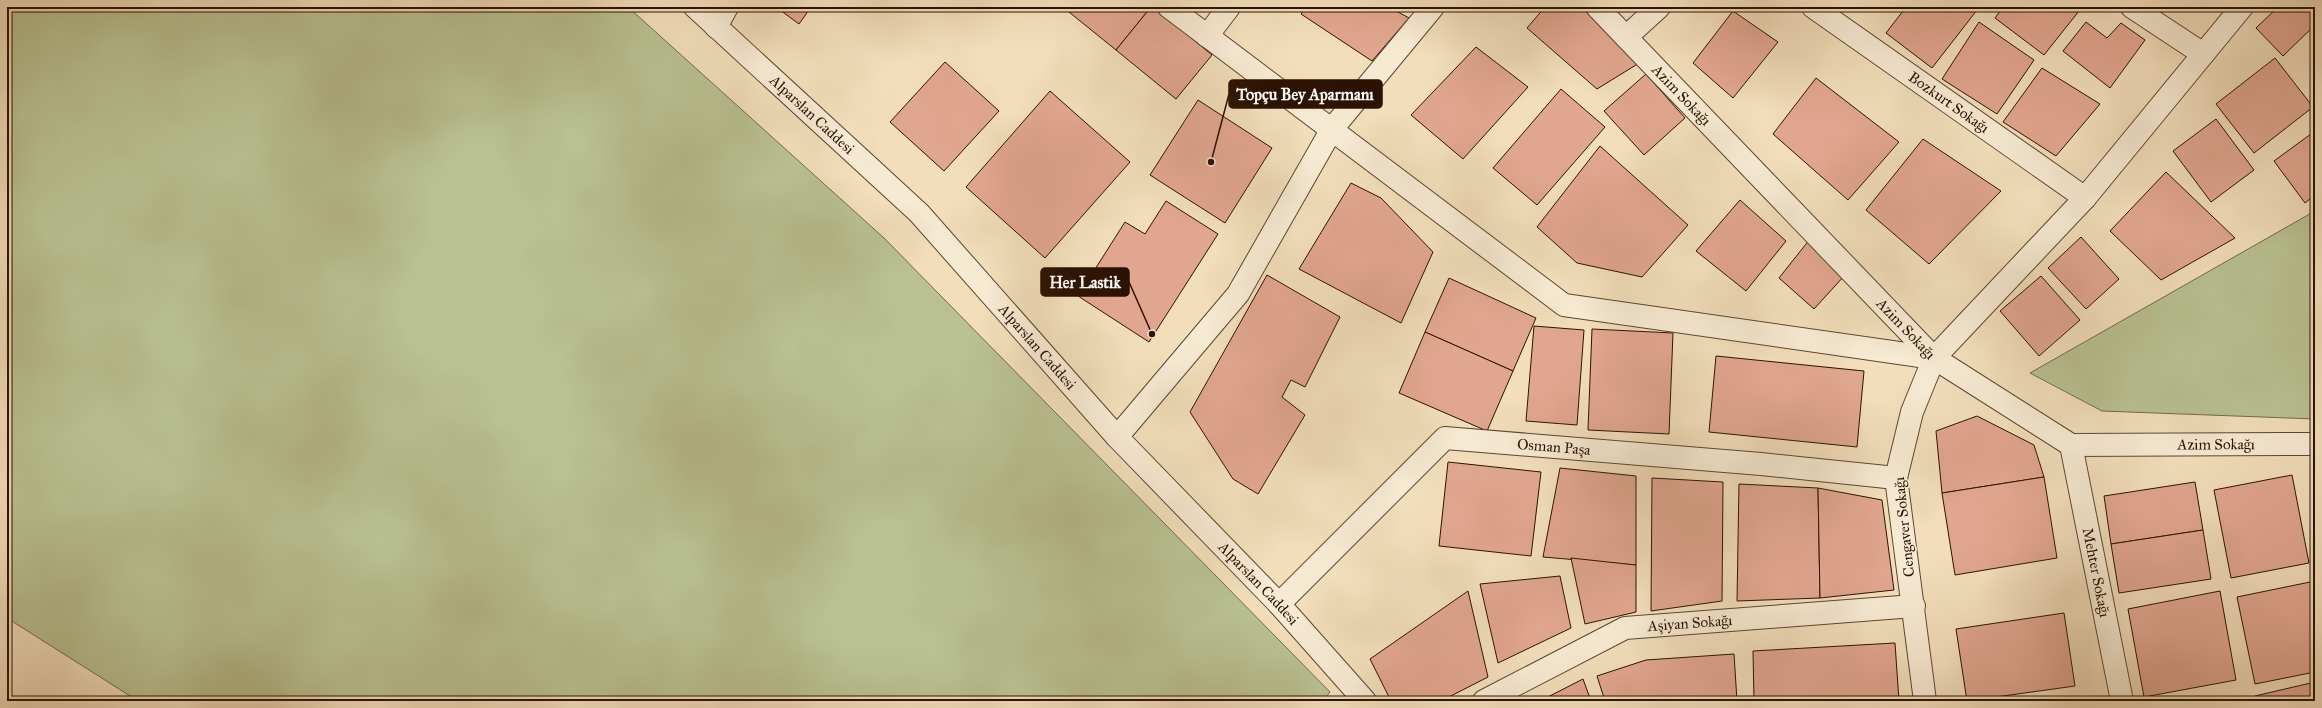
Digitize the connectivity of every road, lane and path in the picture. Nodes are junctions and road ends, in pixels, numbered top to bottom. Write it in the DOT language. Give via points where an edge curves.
graph roads {
  1 [pos="695,7"];
  2 [pos="727,7"];
  3 [pos="1169,7"];
  4 [pos="1229,7"];
  5 [pos="1433,7"];
  6 [pos="1597,7"];
  7 [pos="1659,7"];
  8 [pos="1813,7"];
  9 [pos="2132,7"];
  10 [pos="2242,7"];
  11 [pos="716,27"];
  12 [pos="1207,36"];
  13 [pos="1626,37"];
  14 [pos="2203,54"];
  15 [pos="1332,130"];
  16 [pos="2085,198"];
  17 [pos="1934,358"];
  18 [pos="1117,437"];
  19 [pos="2315,444"];
  20 [pos="2071,445"];
  21 [pos="1896,478"];
  22 [pos="1279,604"];
  23 [pos="1914,606"];
  24 [pos="1361,699"];
  25 [pos="1484,701"];
  26 [pos="1925,701"];
  27 [pos="2122,701"];
  1 -- 11 [label="street, Alparslan Caddesi"];
  2 -- 11 [label="street"];
  3 -- 12 [label="street"];
  4 -- 12 [label="street"];
  5 -- 15 [label="street"];
  6 -- 13 [label="street, Azim Sokağı"];
  7 -- 13 [label="street"];
  8 -- 16 [label="street, Bozkurt Sokağı"];
  9 -- 14 [label="street"];
  10 -- 14 [label="street"];
  11 -- 18 [label="street, Alparslan Caddesi" via="919,214"];
  12 -- 15 [label="street"];
  13 -- 17 [label="street, Azim Sokağı"];
  14 -- 16 [label="street"];
  15 -- 17 [label="street" via="1564,305"];
  15 -- 18 [label="street" via="1238,294"];
  16 -- 17 [label="street"];
  17 -- 20 [label="street, Azim Sokağı"];
  17 -- 21 [label="street, Cengaver Sokağı" via="1912,412"];
  18 -- 22 [label="street, Alparslan Caddesi"];
  19 -- 20 [label="street, Azim Sokağı"];
  20 -- 27 [label="street, Mehter Sokağı"];
  21 -- 22 [label="street, Osman Paşa" via="1761,464 1445,438"];
  21 -- 23 [label="street, Cengaver Sokağı"];
  22 -- 24 [label="street, Alparslan Caddesi"];
  23 -- 25 [label="street, Aşiyan Sokağı" via="1625,628"];
  23 -- 26 [label="street, Cengaver Sokağı"];
}
